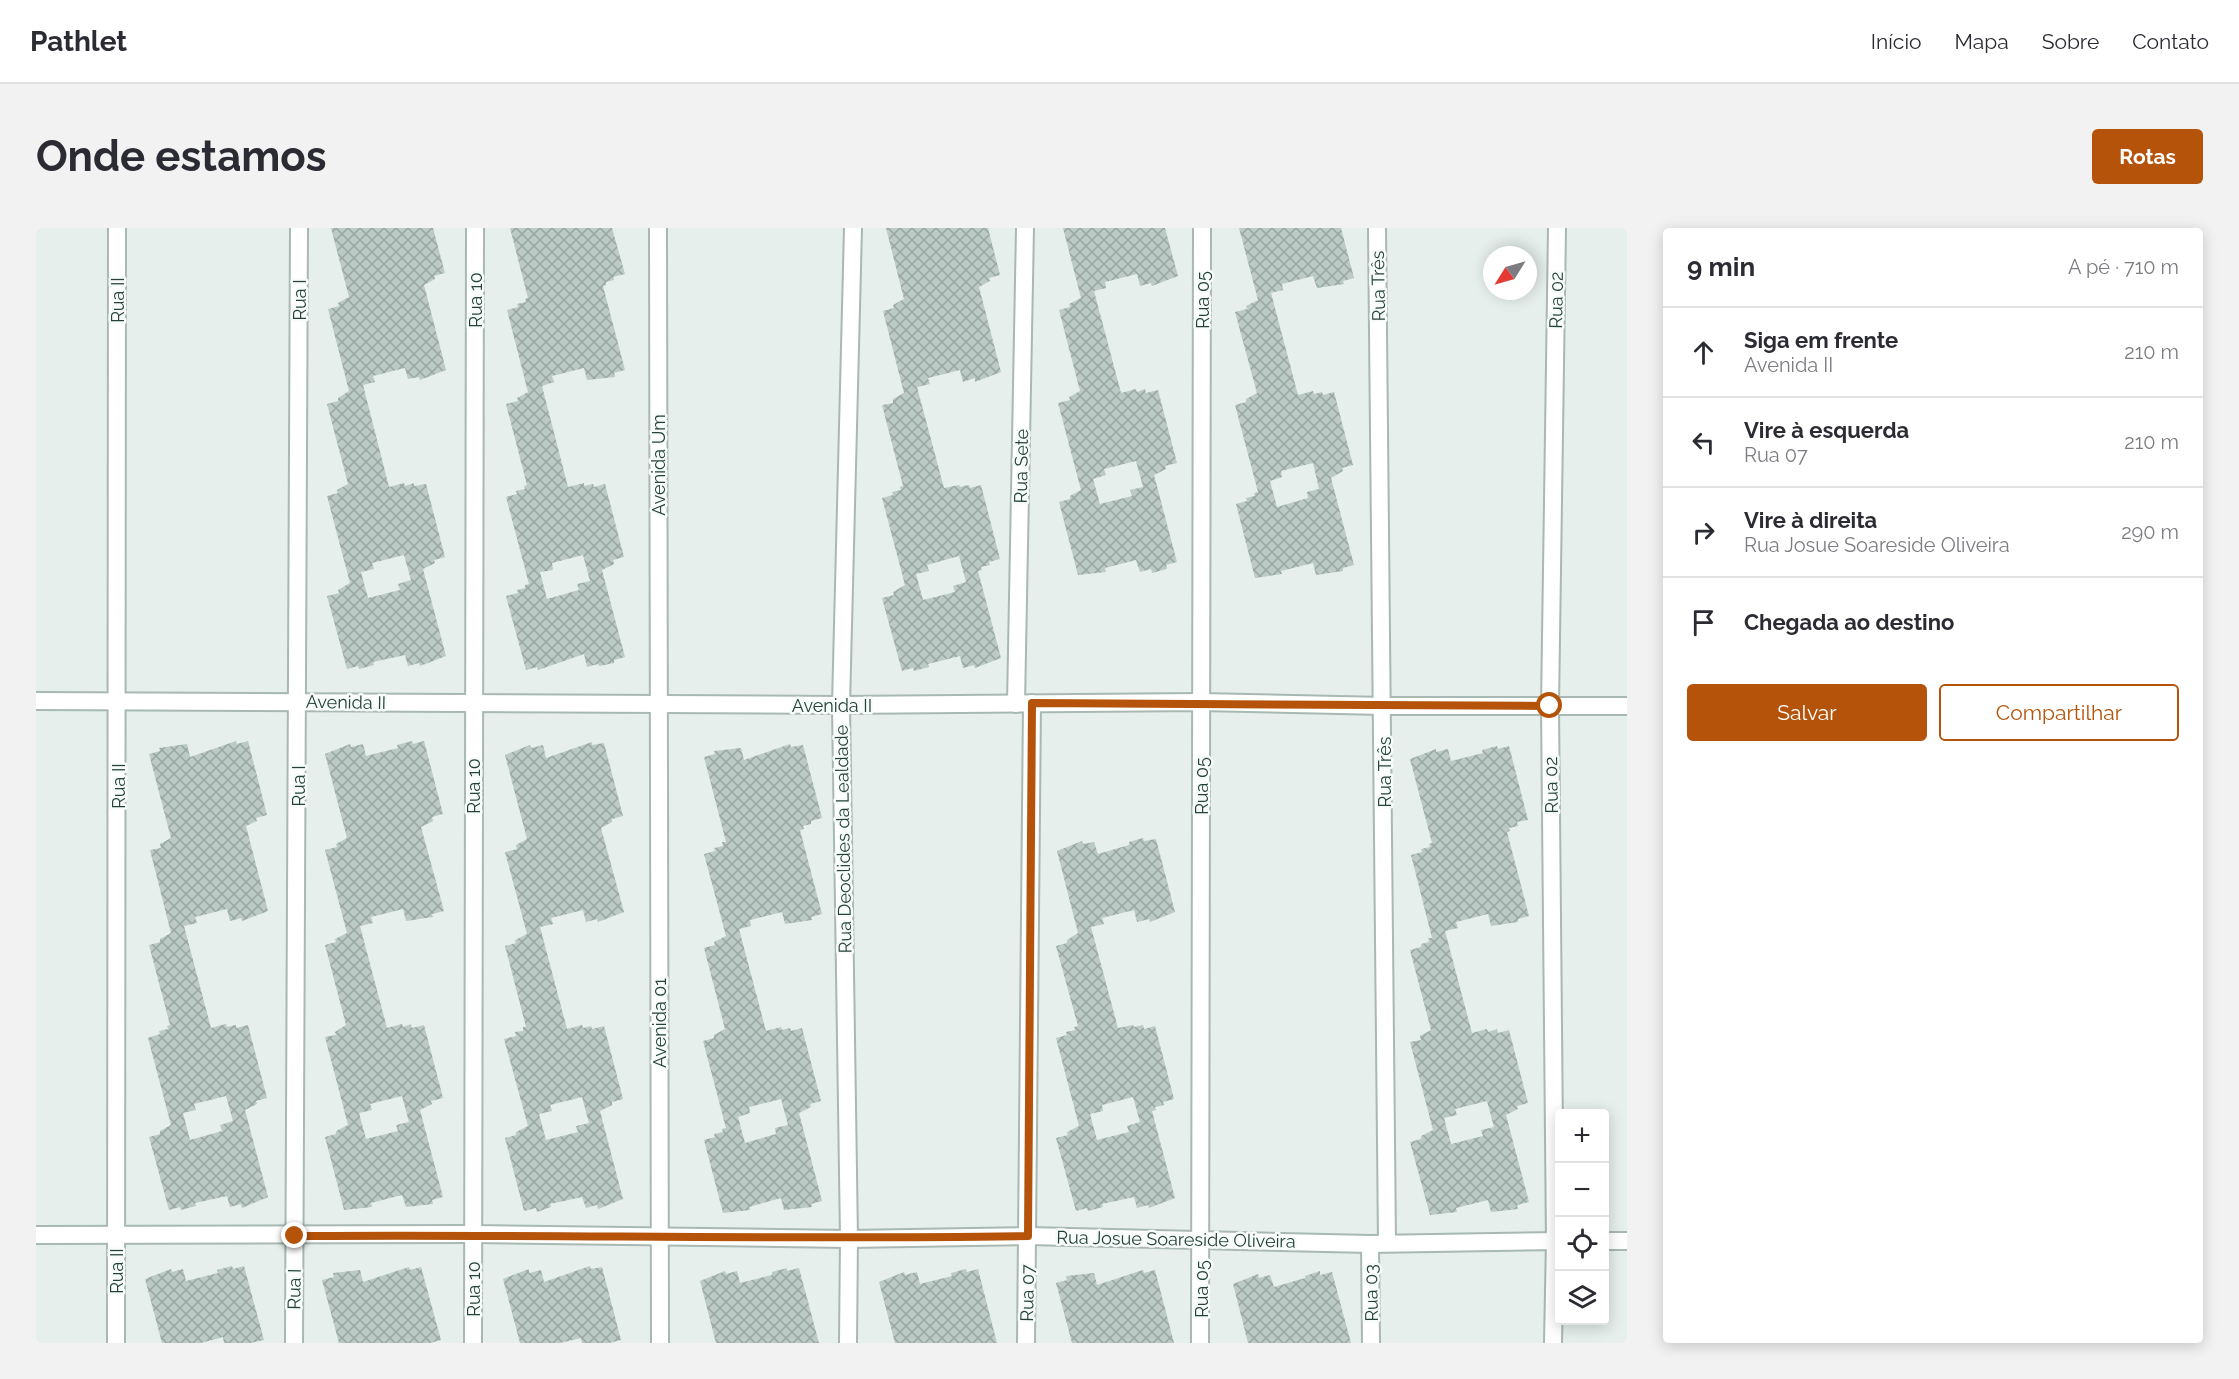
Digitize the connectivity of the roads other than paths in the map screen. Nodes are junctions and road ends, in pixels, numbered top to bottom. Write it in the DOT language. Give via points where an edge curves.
graph roads {
  1 [pos="117,228"];
  2 [pos="300,228"];
  3 [pos="475,228"];
  4 [pos="658,228"];
  5 [pos="853,228"];
  6 [pos="1025,228"];
  7 [pos="1202,228"];
  8 [pos="1377,228"];
  9 [pos="1557,228"];
  10 [pos="36,701"];
  11 [pos="118,701"];
  12 [pos="299,701"];
  13 [pos="658,702"];
  14 [pos="1201,702"];
  15 [pos="474,703"];
  16 [pos="1024,703"];
  17 [pos="842,705"];
  18 [pos="1384,706"];
  19 [pos="1550,706"];
  20 [pos="1627,706"];
  21 [pos="1557,1217"];
  22 [pos="472,1234"];
  23 [pos="36,1235"];
  24 [pos="116,1235"];
  25 [pos="660,1235"];
  26 [pos="295,1236"];
  27 [pos="1028,1236"];
  28 [pos="849,1239"];
  29 [pos="1201,1241"];
  30 [pos="1555,1241"];
  31 [pos="1609,1241"];
  32 [pos="1627,1241"];
  33 [pos="1379,1244"];
  34 [pos="1556,1271"];
  35 [pos="116,1343"];
  36 [pos="294,1343"];
  37 [pos="473,1343"];
  38 [pos="660,1343"];
  39 [pos="848,1343"];
  40 [pos="1026,1343"];
  41 [pos="1200,1343"];
  42 [pos="1371,1343"];
  43 [pos="1553,1343"];
  1 -- 11 [label="street, Rua II"];
  2 -- 12 [label="street, Rua I"];
  3 -- 15 [label="street, Rua 10"];
  4 -- 13 [label="street, Avenida Um"];
  5 -- 17 [label="street, Rua Deoclides da Lealdade"];
  6 -- 16 [label="street, Rua Sete"];
  7 -- 14 [label="street, Rua 05"];
  8 -- 18 [label="street, Rua Três"];
  9 -- 19 [label="street, Rua 02"];
  10 -- 11 [label="street, Avenida II"];
  11 -- 12 [label="street, Avenida II"];
  11 -- 24 [label="street, Rua II"];
  12 -- 15 [label="street, Avenida II"];
  12 -- 26 [label="street, Rua I"];
  13 -- 15 [label="street, Avenida II"];
  13 -- 17 [label="street, Avenida II"];
  13 -- 25 [label="street, Avenida 01"];
  14 -- 16 [label="street, Avenida II"];
  14 -- 18 [label="street, Avenida II"];
  14 -- 29 [label="street, Rua 05"];
  15 -- 22 [label="street, Rua 10"];
  16 -- 17 [label="street, Avenida II"];
  16 -- 27 [label="street, Rua 07"];
  17 -- 28 [label="street, Rua Deoclides da Lealdade"];
  18 -- 19 [label="street, Avenida II"];
  18 -- 33 [label="street, Rua Três"];
  19 -- 20 [label="street, Avenida II"];
  19 -- 21 [label="street, Rua 02"];
  22 -- 25 [label="street, Rua Josue Soareside Oliveira"];
  22 -- 26 [label="street, Rua Josue Soareside Oliveira"];
  22 -- 37 [label="street, Rua 10"];
  23 -- 24 [label="street, Rua Josue Soareside Oliveira"];
  24 -- 26 [label="street, Rua Josue Soareside Oliveira"];
  24 -- 35 [label="street, Rua II"];
  25 -- 28 [label="street, Rua Josue Soareside Oliveira"];
  25 -- 38 [label="street, Avenida 01"];
  26 -- 36 [label="street, Rua I"];
  27 -- 28 [label="street, Rua Josue Soareside Oliveira"];
  27 -- 29 [label="street, Rua Josue Soareside Oliveira"];
  27 -- 40 [label="street, Rua 07"];
  28 -- 39 [label="street, Rua Deoclides da Lealdade"];
  29 -- 33 [label="street, Rua Josue Soareside Oliveira"];
  29 -- 41 [label="street, Rua 05"];
  30 -- 33 [label="street, Rua Josue Soareside Oliveira"];
  31 -- 32 [label="street"];
  33 -- 42 [label="street, Rua 03"];
  34 -- 43 [label="street, Rua 02"];
}
